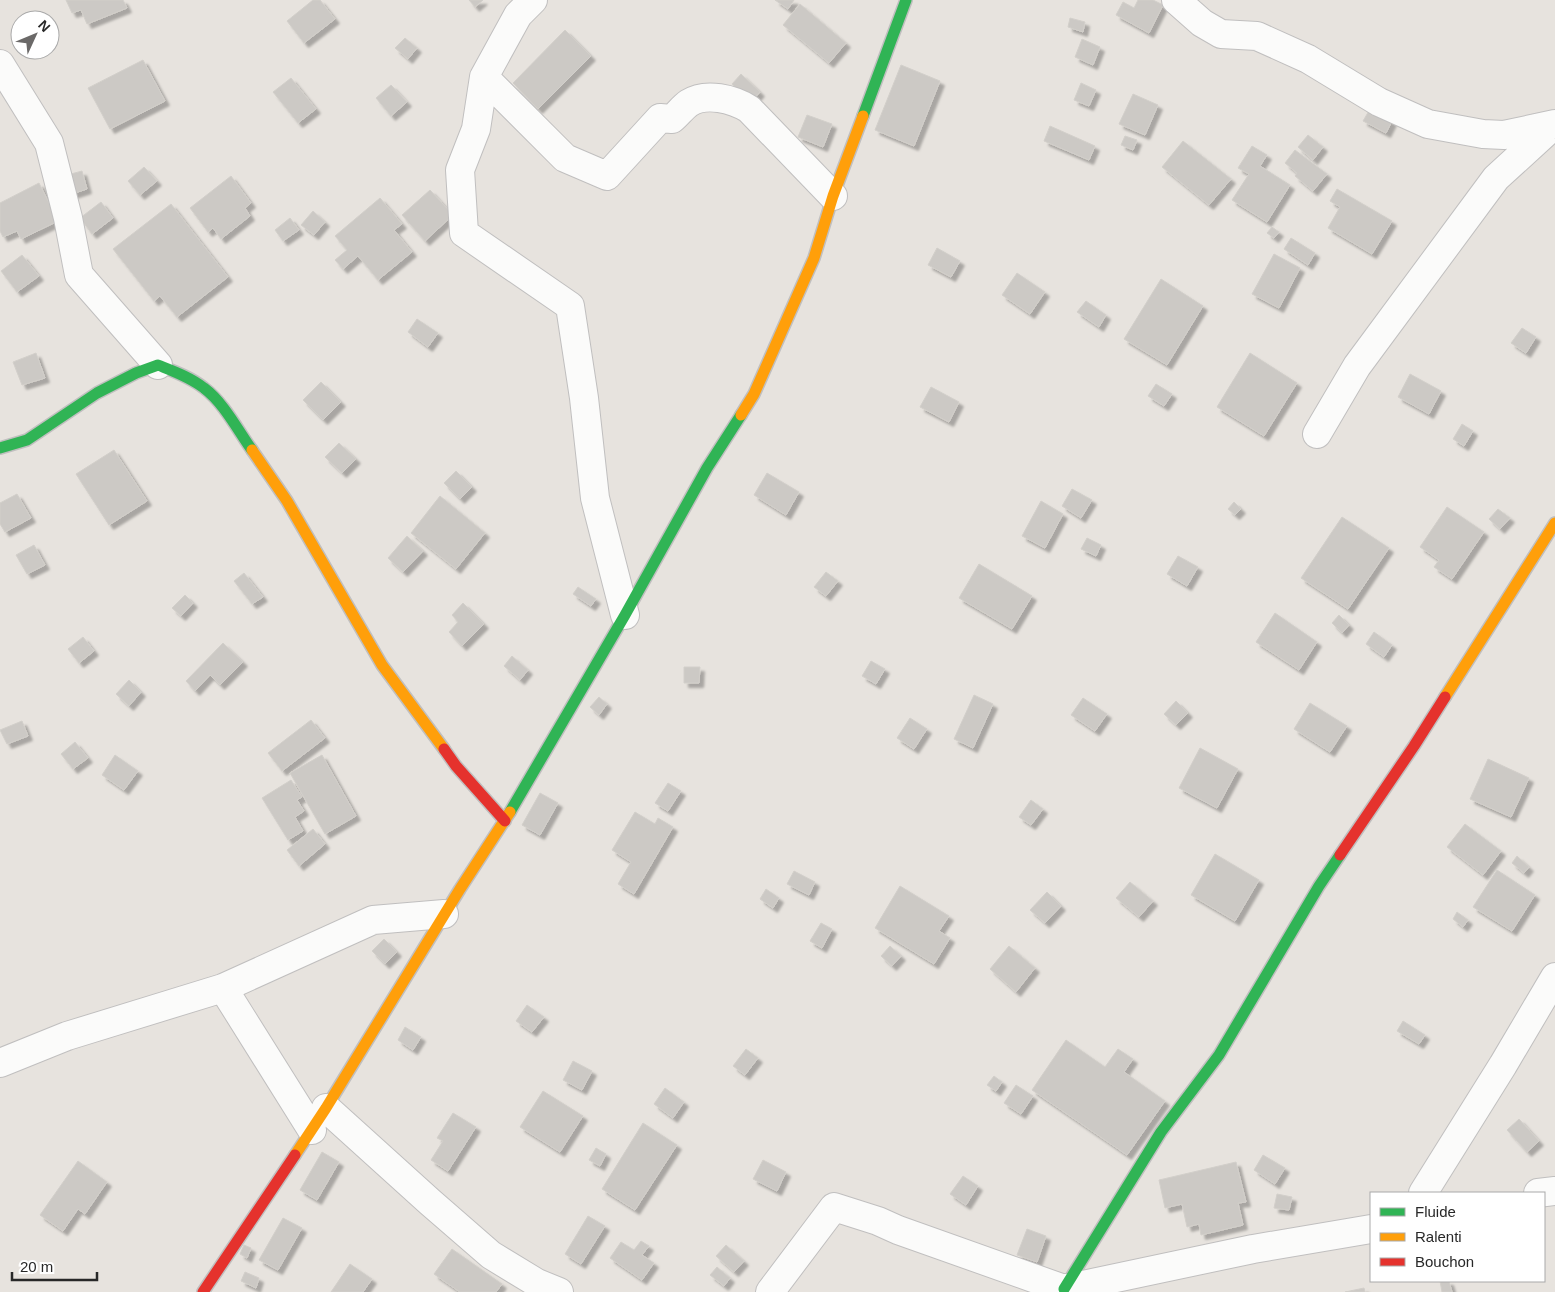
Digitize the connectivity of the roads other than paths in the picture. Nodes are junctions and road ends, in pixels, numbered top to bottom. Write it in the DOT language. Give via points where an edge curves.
graph roads {
  1 [pos="533,0"];
  2 [pos="906,0"];
  3 [pos="1176,0"];
  4 [pos="0,64"];
  5 [pos="484,77"];
  6 [pos="833,196"];
  7 [pos="158,366"];
  8 [pos="1316,434"];
  9 [pos="0,448"];
  10 [pos="1555,523"];
  11 [pos="626,615"];
  12 [pos="505,821"];
  13 [pos="444,914"];
  14 [pos="1555,977"];
  15 [pos="223,988"];
  16 [pos="0,1063"];
  17 [pos="319,1119"];
  18 [pos="1424,1192"];
  19 [pos="1370,1229"];
  20 [pos="1064,1290"];
  21 [pos="203,1292"];
  22 [pos="559,1292"];
  23 [pos="770,1292"];
  1 -- 5 [label="street" via="518,15"];
  2 -- 6 [label="street"];
  3 -- 8 [label="street" via="1202,23 1221,34 1257,36 1308,59 1379,102 1428,124 1504,135 1555,124 1496,178 1357,366"];
  4 -- 7 [label="street" via="49,143 79,275"];
  5 -- 6 [label="street" via="565,158 607,176 660,118 672,119 689,103 706,96 740,103"];
  5 -- 11 [label="street" via="476,129 460,170 464,233 570,306 595,498"];
  6 -- 11 [label="street" via="814,258 754,394 708,468"];
  7 -- 9 [label="street" via="136,373 97,393 27,440"];
  7 -- 12 [label="street" via="204,388 222,407 287,501 382,665 456,766"];
  10 -- 20 [label="street" via="1414,746 1319,886 1219,1055 1161,1132"];
  11 -- 12 [label="street"];
  12 -- 13 [label="street"];
  13 -- 15 [label="street" via="373,920"];
  13 -- 17 [label="street"];
  14 -- 18 [label="street"];
  15 -- 16 [label="street" via="67,1036"];
  15 -- 17 [label="street"];
  17 -- 21 [label="street"];
  17 -- 22 [label="street" via="430,1202 492,1255 537,1283"];
  19 -- 20 [label="street"];
  20 -- 23 [label="street" via="834,1207"];
}
